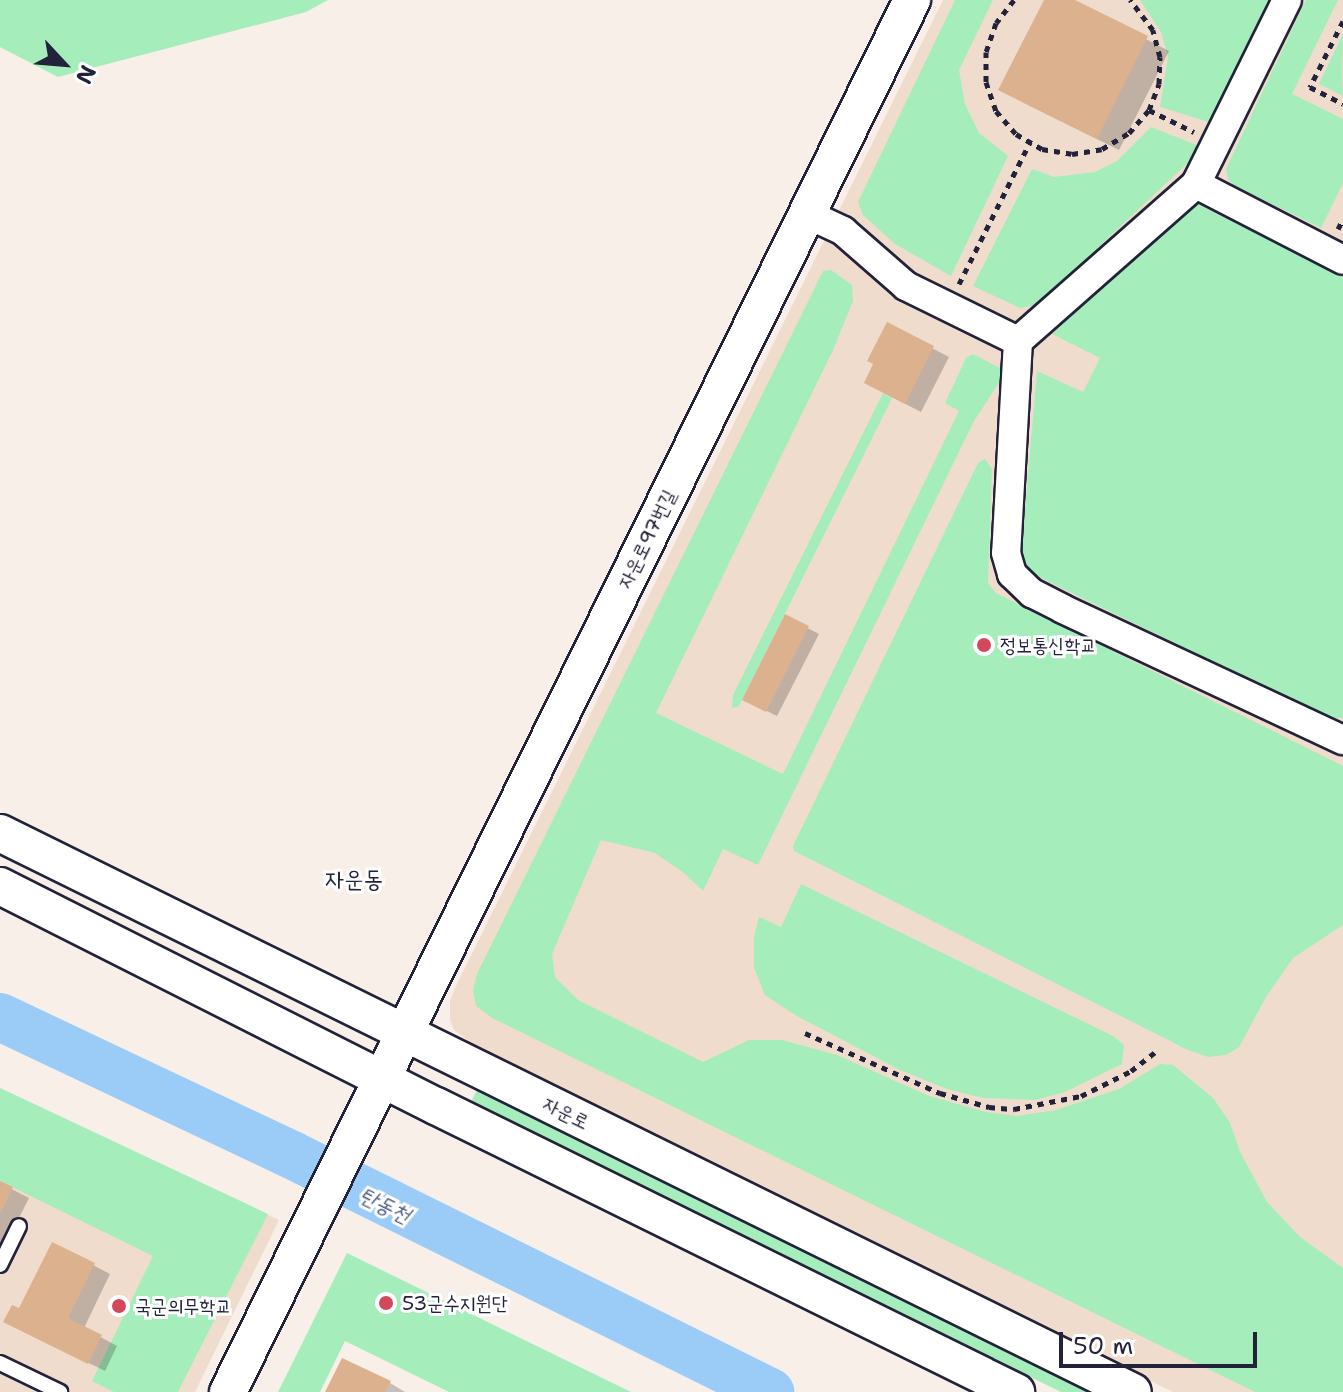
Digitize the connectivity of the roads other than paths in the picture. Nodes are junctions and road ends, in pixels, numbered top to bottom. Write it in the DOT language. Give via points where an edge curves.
graph roads {
  1 [pos="912,0"];
  2 [pos="1287,0"];
  3 [pos="1196,184"];
  4 [pos="807,214"];
  5 [pos="1343,260"];
  6 [pos="1018,341"];
  7 [pos="1343,740"];
  8 [pos="0,833"];
  9 [pos="0,886"];
  10 [pos="404,1033"];
  11 [pos="381,1079"];
  12 [pos="19,1226"];
  13 [pos="0,1265"];
  14 [pos="0,1363"];
  15 [pos="60,1392"];
  16 [pos="228,1392"];
  17 [pos="1016,1392"];
  18 [pos="1133,1392"];
  1 -- 4 [label="street, 자운로97번길"];
  2 -- 3 [label="street"];
  3 -- 5 [label="street"];
  3 -- 6 [label="street"];
  4 -- 6 [label="street" via="843,231 906,286"];
  4 -- 10 [label="street, 자운로97번길"];
  6 -- 7 [label="street" via="1006,553 1012,574 1032,593 1063,609"];
  8 -- 10 [label="street, 자운로"];
  9 -- 11 [label="street"];
  10 -- 11 [label="street, 자운로97번길"];
  10 -- 18 [label="street, 자운로"];
  11 -- 16 [label="street, 자운로97번길"];
  11 -- 17 [label="street"];
  12 -- 13 [label="lane"];
  14 -- 15 [label="lane"];
}
